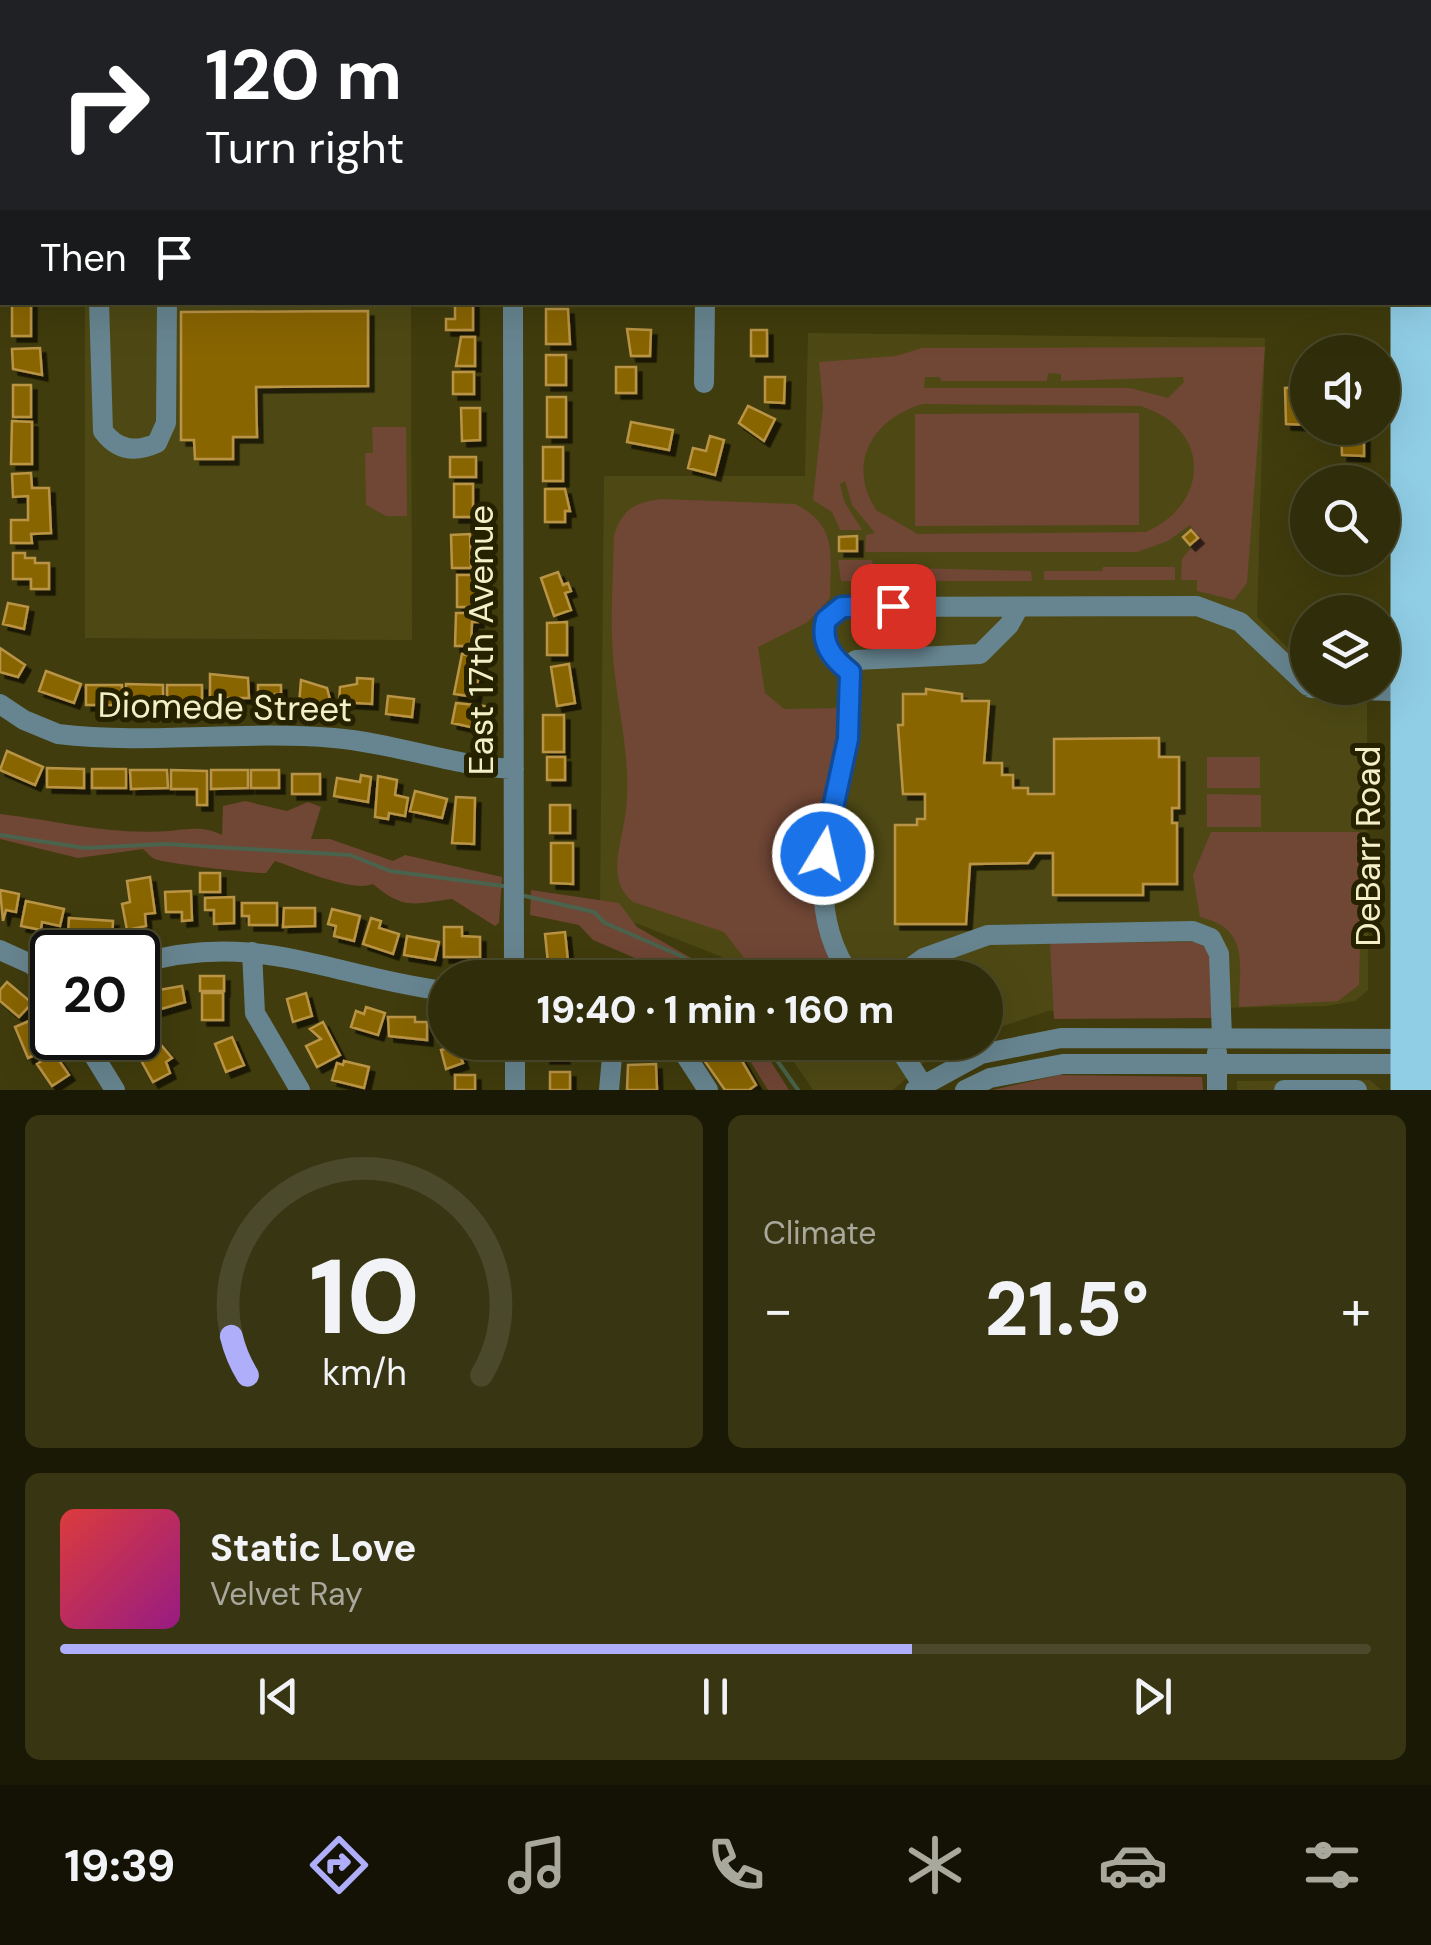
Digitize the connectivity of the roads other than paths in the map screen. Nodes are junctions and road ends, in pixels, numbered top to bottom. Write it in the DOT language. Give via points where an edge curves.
graph roads {
  1 [pos="99,305"];
  2 [pos="167,305"];
  3 [pos="514,305"];
  4 [pos="704,305"];
  5 [pos="1403,305"];
  6 [pos="1425,305"];
  7 [pos="704,382"];
  8 [pos="1403,421"];
  9 [pos="1429,598"];
  10 [pos="1019,608"];
  11 [pos="1290,669"];
  12 [pos="850,672"];
  13 [pos="1400,691"];
  14 [pos="1415,692"];
  15 [pos="0,704"];
  16 [pos="514,769"];
  17 [pos="0,950"];
  18 [pos="252,952"];
  19 [pos="160,960"];
  20 [pos="514,960"];
  21 [pos="843,960"];
  22 [pos="921,960"];
  23 [pos="30,964"];
  24 [pos="428,987"];
  25 [pos="1219,1038"];
  26 [pos="97,1060"];
  27 [pos="514,1060"];
  28 [pos="612,1060"];
  29 [pos="689,1060"];
  30 [pos="905,1060"];
  31 [pos="1419,1061"];
  32 [pos="1217,1064"];
  33 [pos="921,1088"];
  34 [pos="116,1090"];
  35 [pos="300,1090"];
  36 [pos="515,1090"];
  37 [pos="610,1090"];
  38 [pos="708,1090"];
  39 [pos="965,1090"];
  40 [pos="1217,1090"];
  41 [pos="1284,1090"];
  42 [pos="1345,1090"];
  43 [pos="1357,1090"];
  1 -- 2 [label="street" via="103,430 118,446 136,449 157,443 166,423"];
  3 -- 16 [label="street, East 17th Avenue"];
  4 -- 7 [label="street"];
  5 -- 8 [label="main road, DeBarr Road"];
  6 -- 9 [label="main road, DeBarr Road"];
  8 -- 9 [label="main road" via="1413,578"];
  8 -- 14 [label="main road, DeBarr Road"];
  9 -- 14 [label="main road, DeBarr Road"];
  10 -- 11 [label="street" via="1211,608 1240,622"];
  10 -- 12 [label="street" via="980,654 856,660"];
  10 -- 12 [label="street" via="842,607 826,620 823,637"];
  12 -- 21 [label="street" via="848,739 823,854 831,936"];
  13 -- 14 [label="street"];
  14 -- 31 [label="main road, DeBarr Road"];
  15 -- 16 [label="street, Diomede Street" via="58,734 332,738 467,767"];
  16 -- 20 [label="street, East 17th Avenue"];
  17 -- 23 [label="street"];
  18 -- 19 [label="street"];
  18 -- 24 [label="street"];
  18 -- 35 [label="street" via="255,1013"];
  22 -- 25 [label="street" via="988,935 1194,932 1211,938 1219,954"];
  25 -- 31 [label="street"];
  25 -- 32 [label="street"];
  25 -- 33 [label="street" via="1025,1044 981,1054"];
  26 -- 34 [label="street"];
  27 -- 36 [label="street"];
  28 -- 37 [label="street"];
  29 -- 38 [label="street"];
  30 -- 33 [label="street"];
  31 -- 32 [label="street"];
  32 -- 39 [label="street" via="1058,1065 990,1078"];
  32 -- 40 [label="street"];
  41 -- 42 [label="street"];
  42 -- 43 [label="street"];
}
